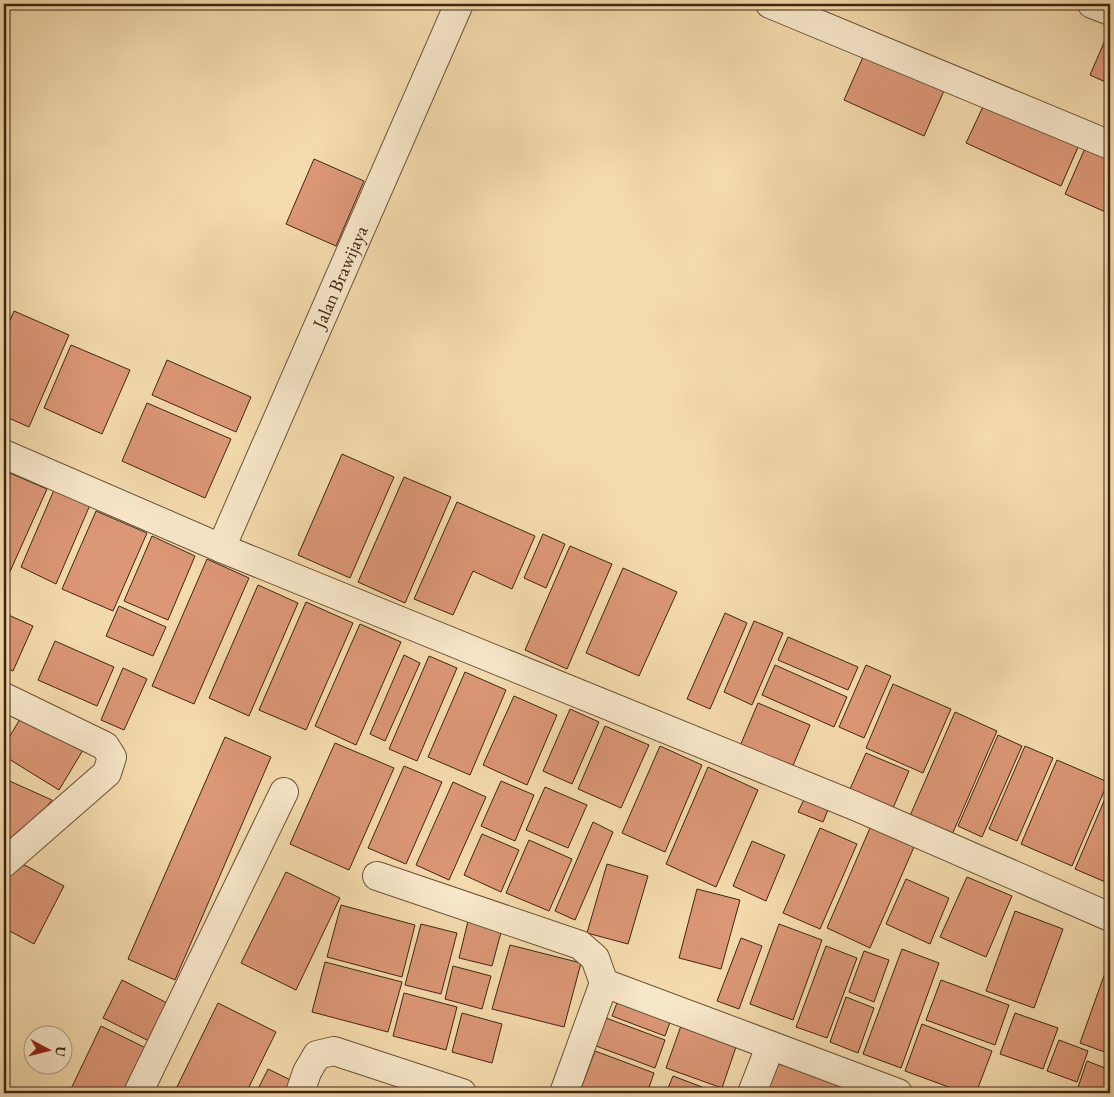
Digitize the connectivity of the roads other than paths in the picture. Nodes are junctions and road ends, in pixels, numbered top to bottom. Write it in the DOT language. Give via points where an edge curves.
graph roads {
  1 [pos="459,4"];
  2 [pos="770,4"];
  3 [pos="1092,4"];
  4 [pos="1110,11"];
  5 [pos="1110,145"];
  6 [pos="4,454"];
  7 [pos="221,548"];
  8 [pos="4,697"];
  9 [pos="284,792"];
  10 [pos="4,863"];
  11 [pos="377,876"];
  12 [pos="1110,917"];
  13 [pos="604,983"];
  14 [pos="770,1047"];
  15 [pos="138,1093"];
  16 [pos="300,1093"];
  17 [pos="462,1093"];
  18 [pos="564,1093"];
  19 [pos="752,1093"];
  20 [pos="898,1093"];
  1 -- 7 [label="street, Jalan Brawijaya"];
  2 -- 5 [label="street"];
  3 -- 4 [label="street"];
  6 -- 7 [label="street"];
  7 -- 12 [label="street" via="855,806"];
  8 -- 10 [label="street" via="105,746 112,757 107,773"];
  9 -- 15 [label="street"];
  11 -- 13 [label="street" via="580,946 595,958"];
  13 -- 14 [label="street"];
  13 -- 18 [label="street"];
  14 -- 19 [label="street"];
  14 -- 20 [label="street"];
  16 -- 17 [label="street" via="317,1055 334,1051"];
}
